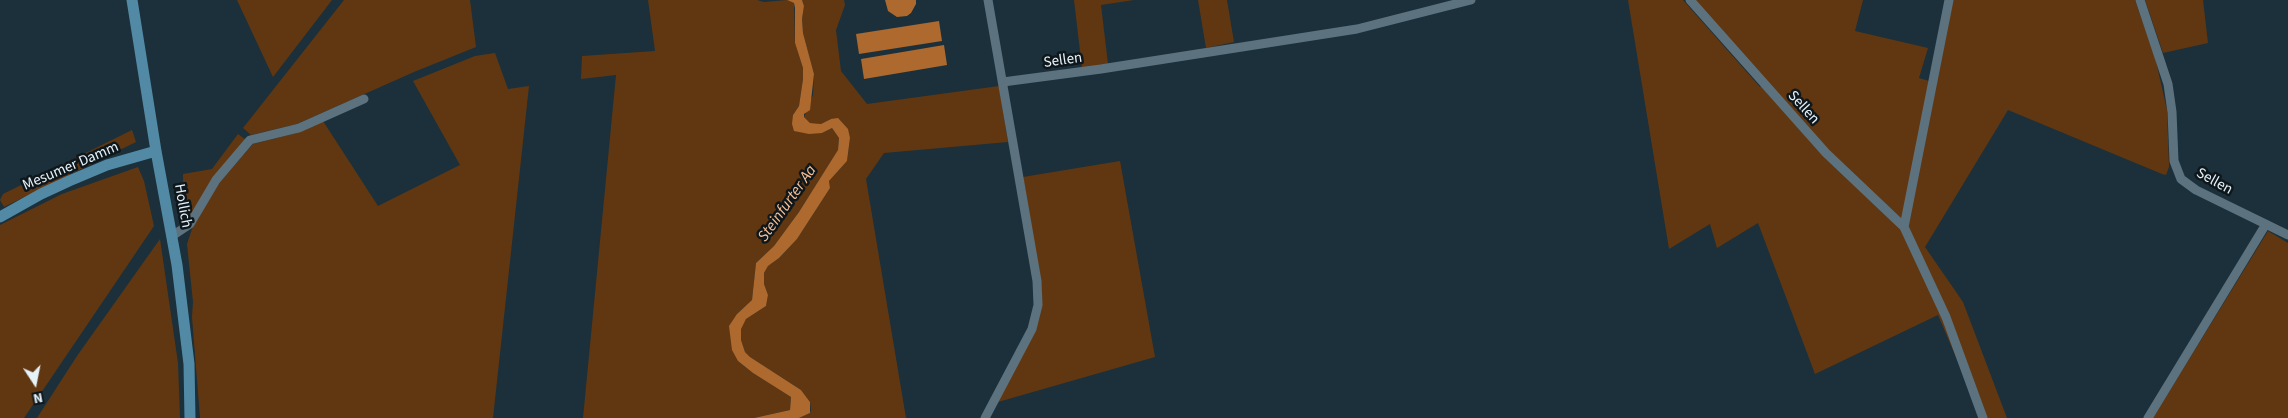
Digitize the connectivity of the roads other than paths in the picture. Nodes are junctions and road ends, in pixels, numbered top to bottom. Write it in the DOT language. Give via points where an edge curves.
graph roads {
  1 [pos="132,0"];
  2 [pos="988,0"];
  3 [pos="1471,0"];
  4 [pos="1690,0"];
  5 [pos="1949,0"];
  6 [pos="2140,0"];
  7 [pos="1003,82"];
  8 [pos="364,99"];
  9 [pos="156,150"];
  10 [pos="0,217"];
  11 [pos="2266,224"];
  12 [pos="1904,227"];
  13 [pos="2288,235"];
  14 [pos="172,236"];
  15 [pos="190,418"];
  16 [pos="984,418"];
  17 [pos="1984,418"];
  18 [pos="2148,418"];
  1 -- 9 [label="main road, Hollich"];
  2 -- 7 [label="street"];
  3 -- 7 [label="street, Sellen" via="1357,29"];
  4 -- 12 [label="street, Sellen" via="1826,153"];
  5 -- 12 [label="street"];
  6 -- 11 [label="street, Sellen" via="2168,84 2177,171 2187,185"];
  7 -- 16 [label="street" via="1037,281 1038,305 1032,329"];
  8 -- 14 [label="street" via="298,128 250,140 216,180 190,224"];
  9 -- 10 [label="main road, Mesumer Damm" via="68,181"];
  9 -- 14 [label="main road, Hollich"];
  11 -- 13 [label="street, Sellen"];
  11 -- 18 [label="street"];
  12 -- 17 [label="street, Sellen" via="1946,316"];
  14 -- 15 [label="main road, Hollich" via="185,326"];
}
